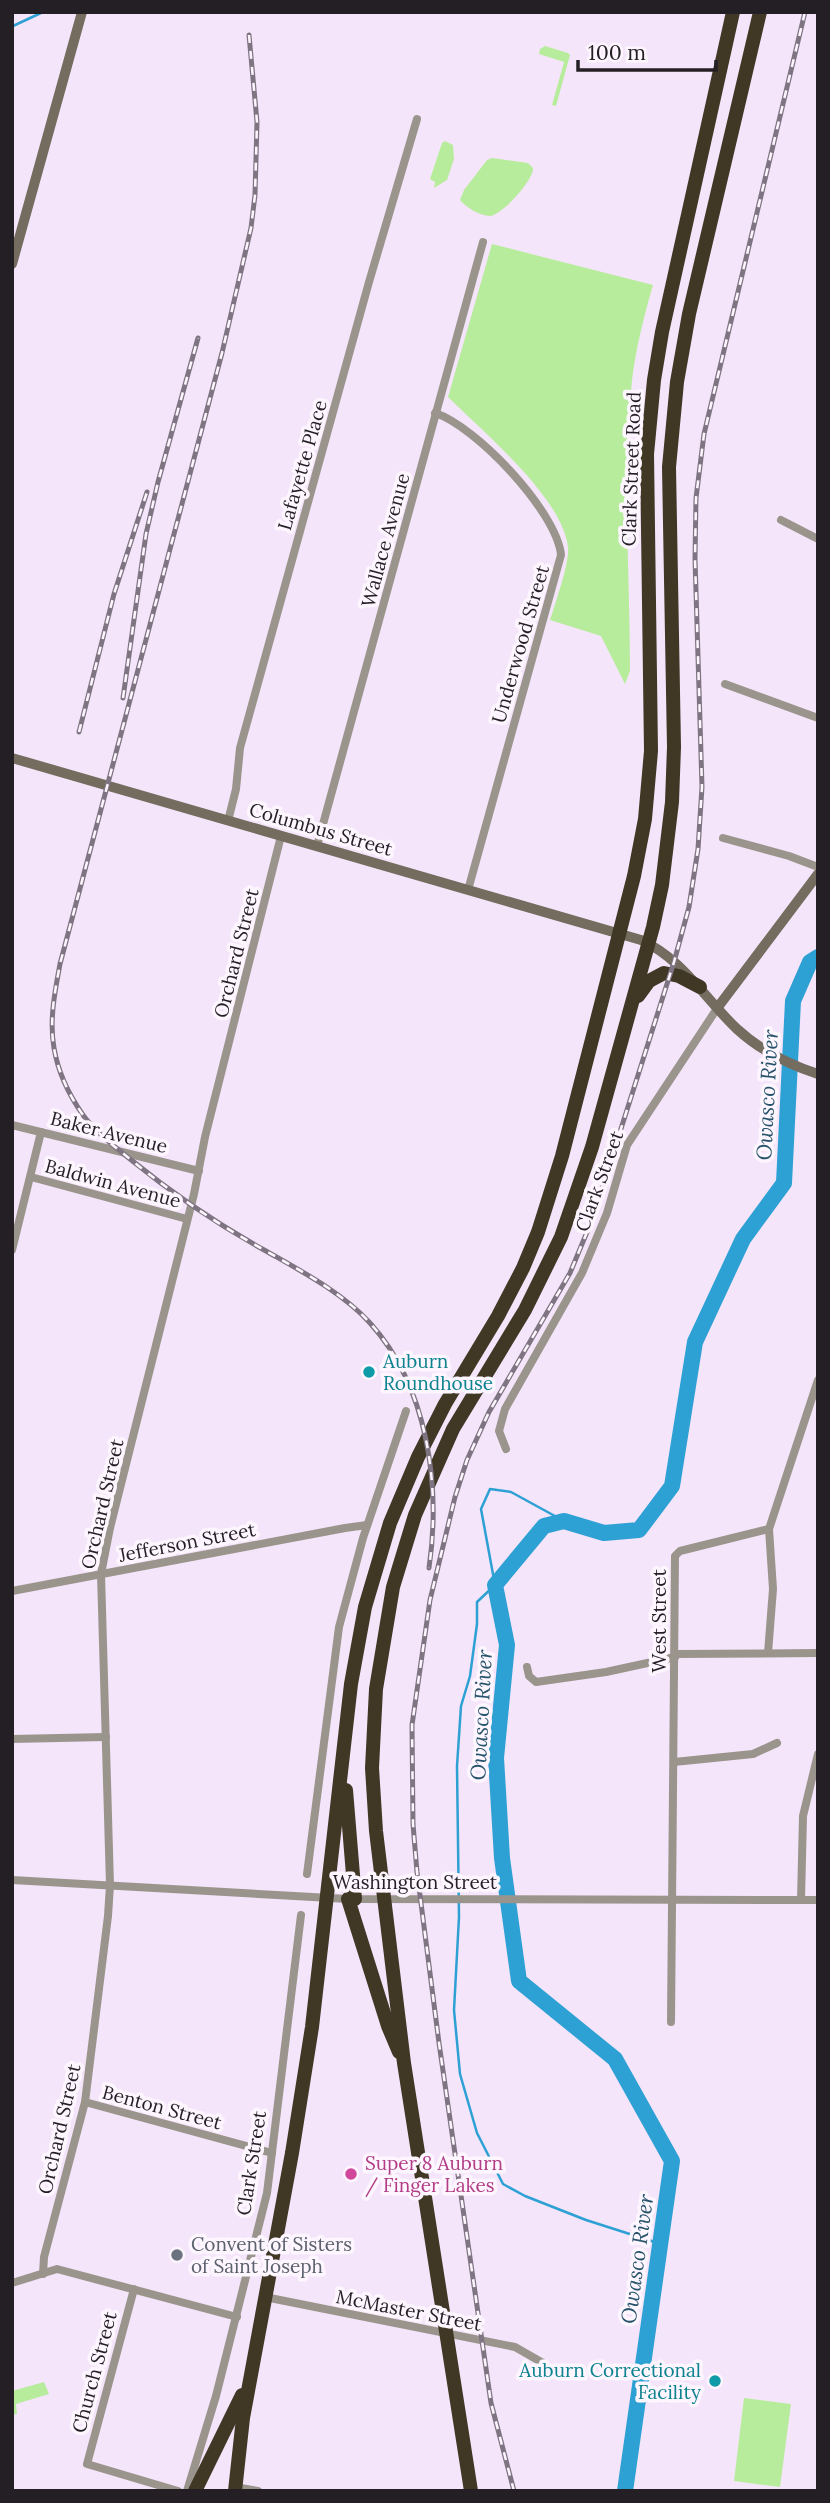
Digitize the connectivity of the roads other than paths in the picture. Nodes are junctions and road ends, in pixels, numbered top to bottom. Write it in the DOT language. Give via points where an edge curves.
graph roads {
  1 [pos="82,12"];
  2 [pos="733,12"];
  3 [pos="752,12"];
  4 [pos="760,12"];
  5 [pos="417,119"];
  6 [pos="730,141"];
  7 [pos="483,242"];
  8 [pos="12,264"];
  9 [pos="435,414"];
  10 [pos="781,520"];
  11 [pos="818,538"];
  12 [pos="725,684"];
  13 [pos="818,718"];
  14 [pos="12,758"];
  15 [pos="228,821"];
  16 [pos="281,836"];
  17 [pos="723,838"];
  18 [pos="317,846"];
  19 [pos="818,867"];
  20 [pos="818,874"];
  21 [pos="468,890"];
  22 [pos="619,933"];
  23 [pos="649,944"];
  24 [pos="700,987"];
  25 [pos="718,1007"];
  26 [pos="629,1013"];
  27 [pos="818,1074"];
  28 [pos="12,1125"];
  29 [pos="41,1132"];
  30 [pos="199,1171"];
  31 [pos="31,1177"];
  32 [pos="187,1219"];
  33 [pos="12,1250"];
  34 [pos="818,1380"];
  35 [pos="407,1411"];
  36 [pos="506,1449"];
  37 [pos="367,1525"];
  38 [pos="769,1529"];
  39 [pos="101,1574"];
  40 [pos="12,1591"];
  41 [pos="768,1653"];
  42 [pos="818,1653"];
  43 [pos="675,1656"];
  44 [pos="527,1667"];
  45 [pos="106,1737"];
  46 [pos="12,1739"];
  47 [pos="777,1743"];
  48 [pos="818,1754"];
  49 [pos="674,1762"];
  50 [pos="342,1771"];
  51 [pos="307,1874"];
  52 [pos="12,1880"];
  53 [pos="110,1885"];
  54 [pos="327,1898"];
  55 [pos="351,1899"];
  56 [pos="385,1899"];
  57 [pos="673,1899"];
  58 [pos="801,1900"];
  59 [pos="818,1900"];
  60 [pos="301,1916"];
  61 [pos="671,2022"];
  62 [pos="404,2063"];
  63 [pos="85,2102"];
  64 [pos="272,2153"];
  65 [pos="43,2274"];
  66 [pos="12,2283"];
  67 [pos="134,2289"];
  68 [pos="265,2297"];
  69 [pos="237,2317"];
  70 [pos="446,2333"];
  71 [pos="542,2362"];
  72 [pos="249,2382"];
  73 [pos="235,2489"];
  74 [pos="178,2491"];
  75 [pos="187,2491"];
  76 [pos="195,2491"];
  77 [pos="258,2491"];
  78 [pos="471,2491"];
  1 -- 8 [label="street"];
  2 -- 22 [label="highway, Clark Street Road" via="652,393 647,485 651,751 646,809"];
  3 -- 6 [label="highway"];
  4 -- 6 [label="highway"];
  5 -- 15 [label="street, Lafayette Place" via="240,748"];
  6 -- 23 [label="highway" via="687,325 671,432 672,802"];
  7 -- 9 [label="street, Wallace Avenue"];
  9 -- 18 [label="street, Wallace Avenue"];
  9 -- 21 [label="street, Underwood Street" via="465,429 531,495 551,523 561,555"];
  10 -- 11 [label="street"];
  12 -- 13 [label="street"];
  14 -- 15 [label="street, Columbus Street"];
  15 -- 16 [label="street, Columbus Street"];
  16 -- 18 [label="street, Columbus Street"];
  16 -- 30 [label="street, Orchard Street"];
  17 -- 19 [label="street"];
  18 -- 21 [label="street, Columbus Street"];
  20 -- 25 [label="street, Clark Street"];
  21 -- 22 [label="street, Columbus Street"];
  22 -- 23 [label="street, Columbus Street"];
  22 -- 50 [label="highway, Clark Street Road" via="538,1232 498,1316 425,1442 379,1558 359,1637"];
  23 -- 24 [label="street, Columbus Street"];
  23 -- 26 [label="highway"];
  24 -- 25 [label="street, Columbus Street"];
  24 -- 26 [label="highway" via="670,974 657,975"];
  25 -- 27 [label="street, Columbus Street" via="747,1037 777,1058"];
  25 -- 36 [label="street, Clark Street" via="627,1145 607,1213 582,1273 505,1409 499,1431"];
  26 -- 56 [label="highway" via="592,1147 561,1237 525,1310 437,1462 393,1587 373,1727 373,1791"];
  28 -- 29 [label="street, Baker Avenue"];
  29 -- 30 [label="street, Baker Avenue"];
  29 -- 31 [label="street"];
  30 -- 32 [label="street, Orchard Street"];
  31 -- 32 [label="street, Baldwin Avenue"];
  31 -- 33 [label="street"];
  32 -- 39 [label="street, Orchard Street"];
  34 -- 38 [label="street"];
  35 -- 37 [label="street"];
  37 -- 39 [label="street, Jefferson Street"];
  37 -- 51 [label="street" via="340,1627"];
  38 -- 41 [label="street" via="773,1589"];
  38 -- 43 [label="street, West Street" via="675,1556"];
  39 -- 40 [label="street, Jefferson Street"];
  39 -- 45 [label="street, Orchard Street"];
  41 -- 42 [label="street"];
  41 -- 43 [label="street"];
  43 -- 44 [label="street" via="536,1682"];
  43 -- 49 [label="street, West Street"];
  45 -- 46 [label="street"];
  45 -- 53 [label="street, Orchard Street"];
  47 -- 49 [label="street" via="753,1754"];
  48 -- 58 [label="street" via="803,1816"];
  49 -- 57 [label="street, West Street"];
  50 -- 54 [label="highway"];
  50 -- 55 [label="highway"];
  52 -- 53 [label="street, Washington Street"];
  53 -- 54 [label="street, Washington Street"];
  53 -- 63 [label="street, Orchard Street"];
  54 -- 55 [label="street, Washington Street"];
  54 -- 68 [label="highway" via="312,2027"];
  55 -- 56 [label="street, Washington Street"];
  55 -- 62 [label="highway" via="388,2025"];
  56 -- 57 [label="street, Washington Street"];
  56 -- 62 [label="highway"];
  57 -- 58 [label="street, Washington Street"];
  57 -- 61 [label="street, West Street"];
  58 -- 59 [label="street, Washington Street"];
  60 -- 64 [label="street, Clark Street"];
  62 -- 70 [label="highway"];
  63 -- 64 [label="street, Benton Street"];
  63 -- 65 [label="street, Orchard Street"];
  64 -- 69 [label="street, Clark Street"];
  65 -- 66 [label="street"];
  65 -- 67 [label="street" via="57,2269"];
  67 -- 69 [label="street"];
  67 -- 74 [label="street, Church Street" via="87,2464"];
  68 -- 70 [label="street, McMaster Street"];
  68 -- 72 [label="highway"];
  69 -- 75 [label="street, Clark Street"];
  70 -- 71 [label="street, McMaster Street" via="515,2347"];
  70 -- 78 [label="highway"];
  72 -- 73 [label="highway"];
  72 -- 76 [label="highway"];
  73 -- 77 [label="street"];
}
